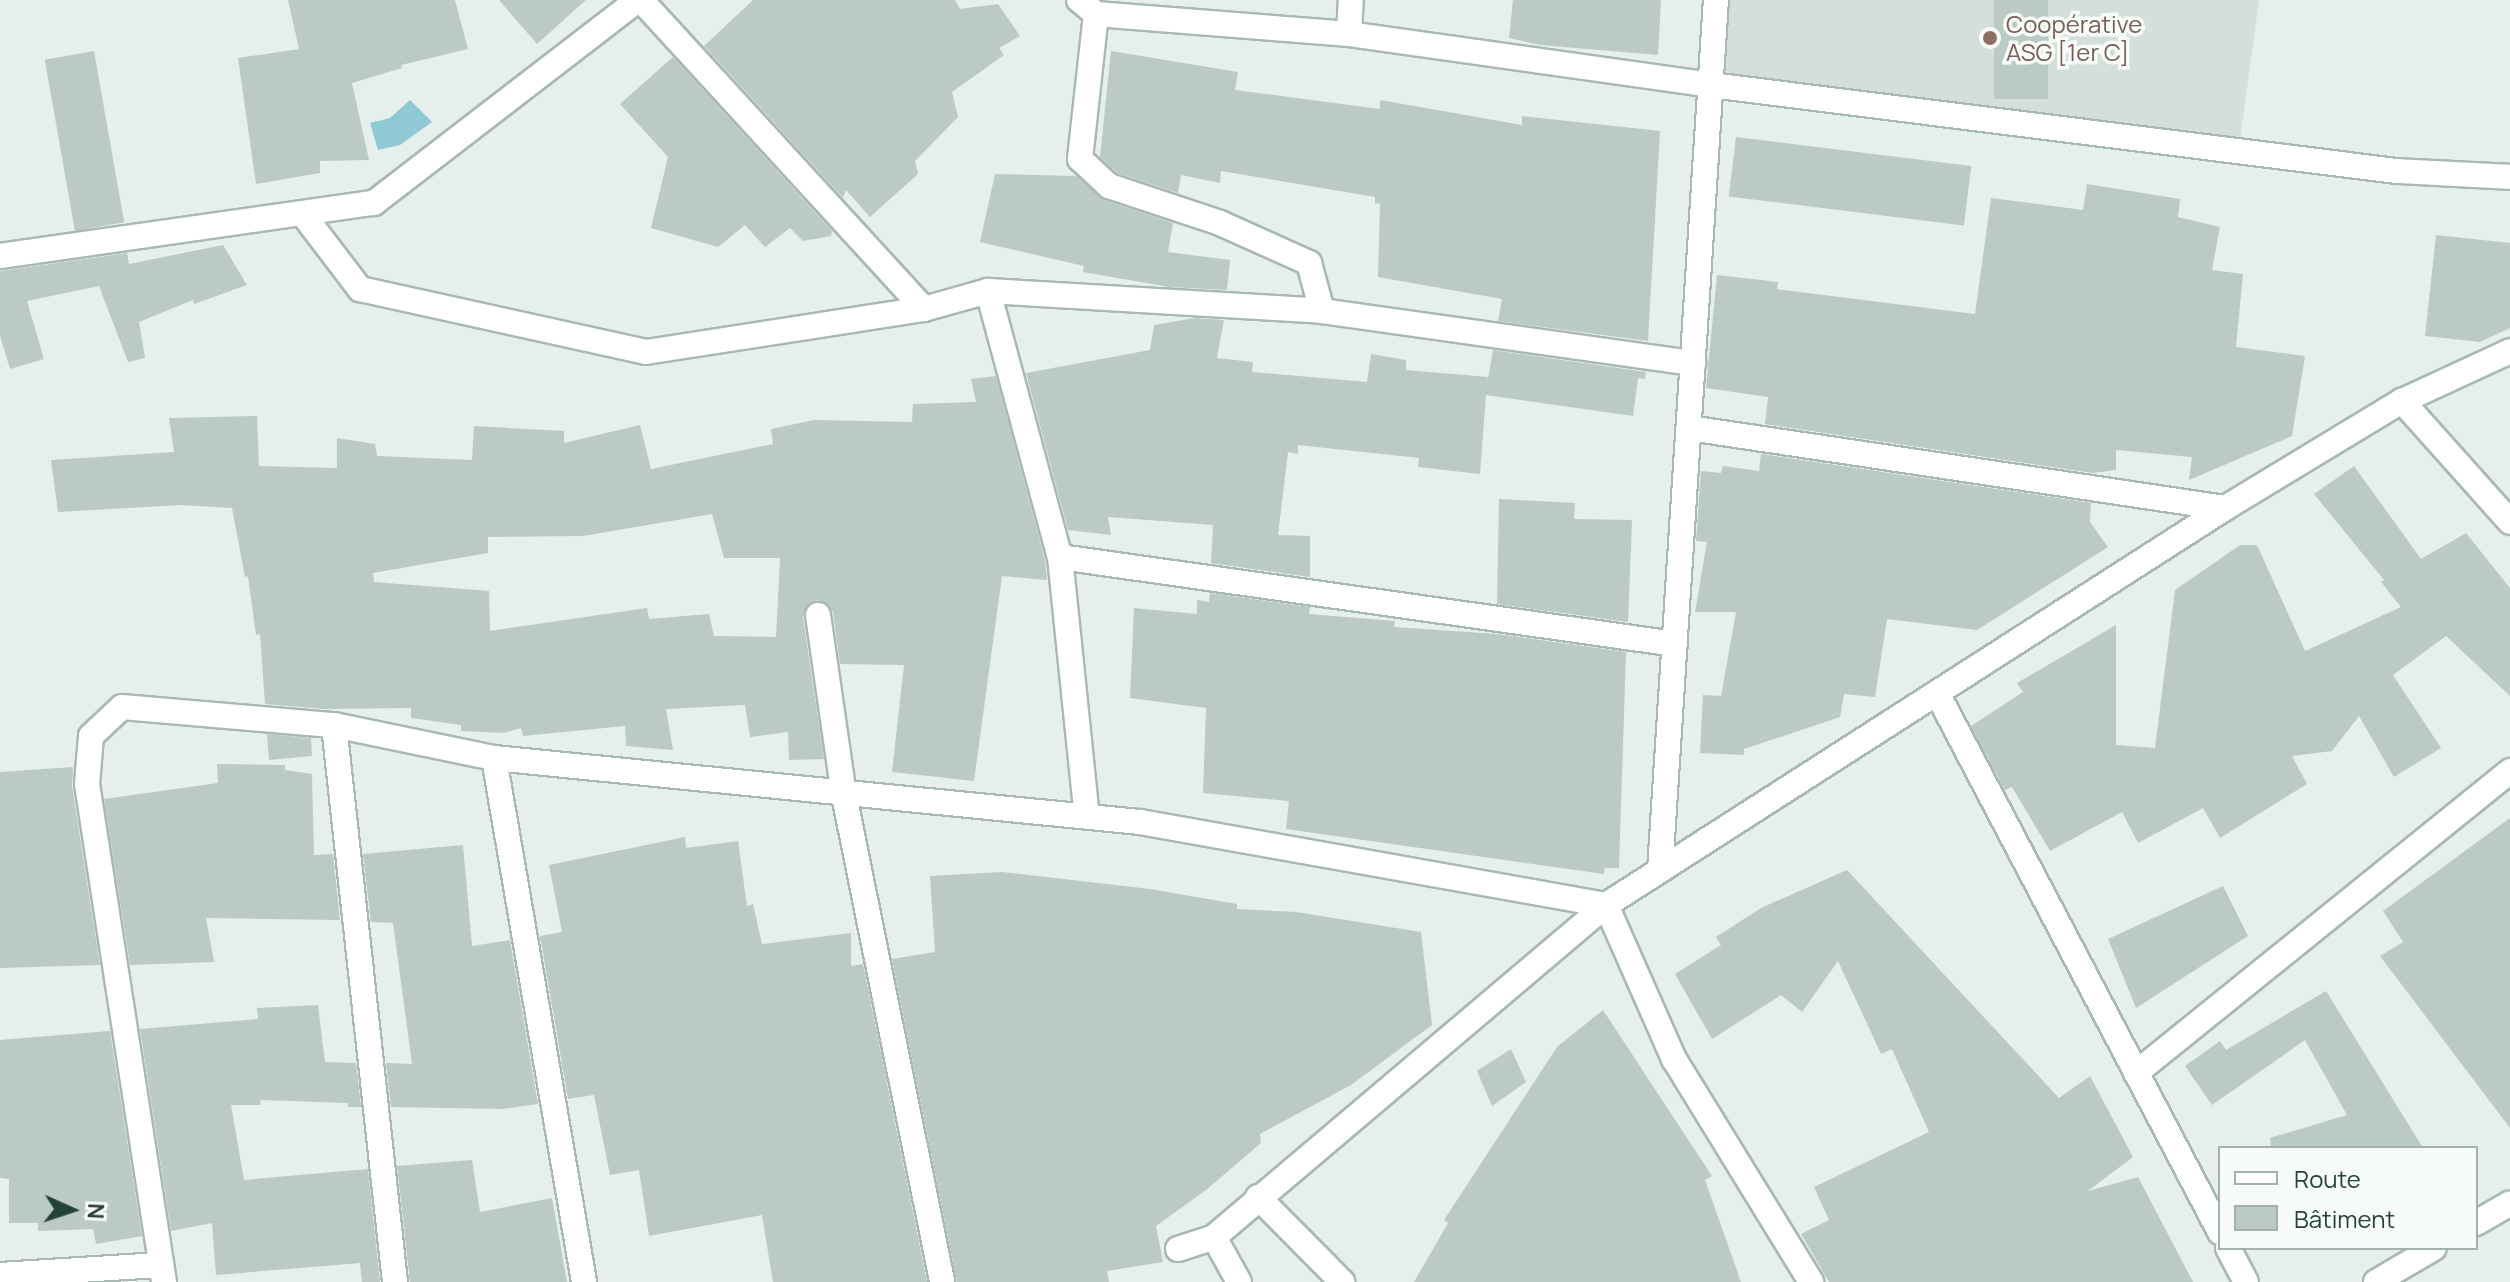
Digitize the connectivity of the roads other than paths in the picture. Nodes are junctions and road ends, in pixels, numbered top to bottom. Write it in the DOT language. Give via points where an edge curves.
graph roads {
  1 [pos="640,0"];
  2 [pos="1351,0"];
  3 [pos="1716,0"];
  4 [pos="1087,7"];
  5 [pos="1349,34"];
  6 [pos="1711,85"];
  7 [pos="2510,177"];
  8 [pos="302,213"];
  9 [pos="0,256"];
  10 [pos="988,291"];
  11 [pos="924,309"];
  12 [pos="1322,311"];
  13 [pos="2510,351"];
  14 [pos="1693,363"];
  15 [pos="2402,401"];
  16 [pos="1689,428"];
  17 [pos="2225,508"];
  18 [pos="2510,522"];
  19 [pos="1060,557"];
  20 [pos="818,615"];
  21 [pos="1675,644"];
  22 [pos="1937,693"];
  23 [pos="334,725"];
  24 [pos="494,758"];
  25 [pos="2510,771"];
  26 [pos="844,795"];
  27 [pos="1087,817"];
  28 [pos="1660,870"];
  29 [pos="1606,905"];
  30 [pos="2136,1073"];
  31 [pos="1258,1197"];
  32 [pos="2510,1203"];
  33 [pos="2478,1222"];
  34 [pos="2218,1228"];
  35 [pos="1214,1237"];
  36 [pos="1178,1249"];
  37 [pos="2229,1250"];
  38 [pos="2431,1250"];
  39 [pos="162,1274"];
  40 [pos="5,1277"];
  41 [pos="395,1282"];
  42 [pos="584,1282"];
  43 [pos="942,1282"];
  44 [pos="1239,1282"];
  45 [pos="1342,1282"];
  46 [pos="1811,1282"];
  47 [pos="2246,1282"];
  48 [pos="2376,1282"];
  1 -- 8 [label="street" via="374,203"];
  1 -- 11 [label="street"];
  2 -- 5 [label="street"];
  3 -- 6 [label="street"];
  4 -- 5 [label="street"];
  4 -- 12 [label="street" via="1080,159 1109,186 1220,223 1309,263"];
  5 -- 6 [label="street"];
  6 -- 7 [label="street" via="2397,171"];
  6 -- 14 [label="street"];
  8 -- 9 [label="street"];
  8 -- 11 [label="street" via="360,289 646,352"];
  10 -- 11 [label="street"];
  10 -- 12 [label="street"];
  10 -- 19 [label="street"];
  12 -- 14 [label="street"];
  13 -- 15 [label="street"];
  14 -- 16 [label="street"];
  15 -- 17 [label="street"];
  15 -- 18 [label="street"];
  16 -- 17 [label="street"];
  16 -- 21 [label="street"];
  17 -- 22 [label="street"];
  19 -- 21 [label="street"];
  19 -- 27 [label="street"];
  20 -- 26 [label="street"];
  21 -- 28 [label="street"];
  22 -- 28 [label="street"];
  22 -- 30 [label="street"];
  23 -- 24 [label="street"];
  23 -- 39 [label="street" via="122,707 91,736 87,784"];
  23 -- 41 [label="street"];
  24 -- 26 [label="street"];
  24 -- 42 [label="street"];
  25 -- 30 [label="street"];
  26 -- 27 [label="street"];
  26 -- 43 [label="street"];
  27 -- 29 [label="street"];
  28 -- 29 [label="street"];
  29 -- 31 [label="street"];
  29 -- 46 [label="street" via="1674,1059"];
  30 -- 34 [label="street"];
  31 -- 35 [label="street"];
  31 -- 45 [label="street"];
  32 -- 33 [label="street"];
  35 -- 36 [label="street"];
  35 -- 44 [label="street"];
  37 -- 47 [label="street"];
  38 -- 48 [label="street"];
  39 -- 40 [label="street"];
}
